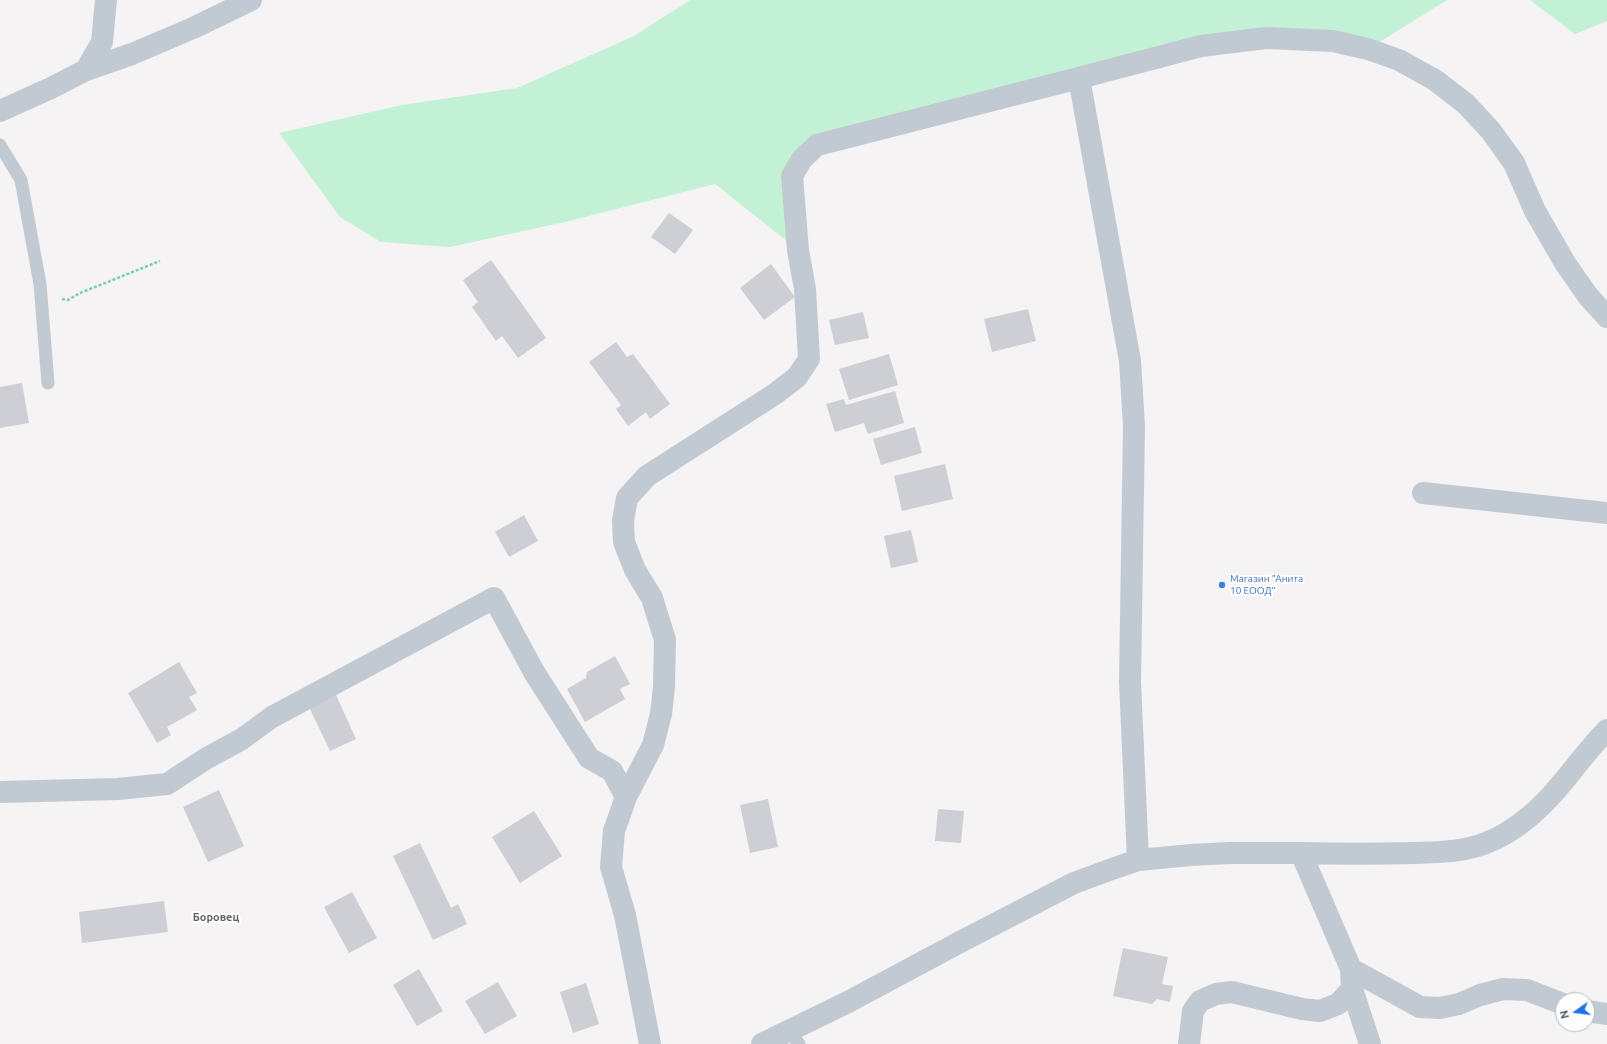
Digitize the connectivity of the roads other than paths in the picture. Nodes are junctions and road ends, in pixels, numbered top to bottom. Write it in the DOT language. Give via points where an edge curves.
graph roads {
  1 [pos="106,0"];
  2 [pos="251,0"];
  3 [pos="86,70"];
  4 [pos="1080,78"];
  5 [pos="0,111"];
  6 [pos="0,145"];
  7 [pos="1607,317"];
  8 [pos="48,383"];
  9 [pos="1423,494"];
  10 [pos="1607,513"];
  11 [pos="1607,730"];
  12 [pos="0,792"];
  13 [pos="626,797"];
  14 [pos="1301,853"];
  15 [pos="1138,860"];
  16 [pos="1351,979"];
  17 [pos="1555,1001"];
  18 [pos="1595,1012"];
  19 [pos="1607,1014"];
  20 [pos="794,1038"];
  21 [pos="650,1044"];
  22 [pos="762,1044"];
  23 [pos="1189,1044"];
  24 [pos="1370,1044"];
  1 -- 3 [label="street" via="102,42"];
  2 -- 3 [label="street" via="152,45"];
  3 -- 5 [label="street"];
  4 -- 7 [label="street" via="1201,46 1266,38 1333,41 1399,60 1435,80 1466,104 1491,132 1514,162 1535,211 1564,263"];
  4 -- 13 [label="street" via="817,145 802,159 792,176 798,250 806,289 809,359 797,377 775,394 647,476 627,498 623,521 624,542 635,570 652,598 659,618 665,640 665,664 661,714 653,745"];
  4 -- 15 [label="street" via="1130,361 1134,426 1130,681"];
  6 -- 8 [label="lane" via="21,180 40,290"];
  9 -- 10 [label="street"];
  11 -- 14 [label="street" via="1530,816 1506,833 1485,843 1439,852"];
  12 -- 13 [label="street" via="118,789 167,784 242,739 272,717 494,598 534,672 589,758 612,771"];
  13 -- 21 [label="street" via="614,831 611,867 625,915"];
  14 -- 15 [label="street" via="1229,853"];
  14 -- 16 [label="street"];
  15 -- 20 [label="street" via="1074,883 848,1002"];
  16 -- 17 [label="street" via="1420,1007 1440,1008 1459,1004 1503,989 1527,990"];
  16 -- 23 [label="street" via="1338,1004 1320,1011 1232,992 1216,994 1200,1001 1193,1011"];
  16 -- 24 [label="street"];
  18 -- 19 [label="street"];
  20 -- 22 [label="street"];
}
